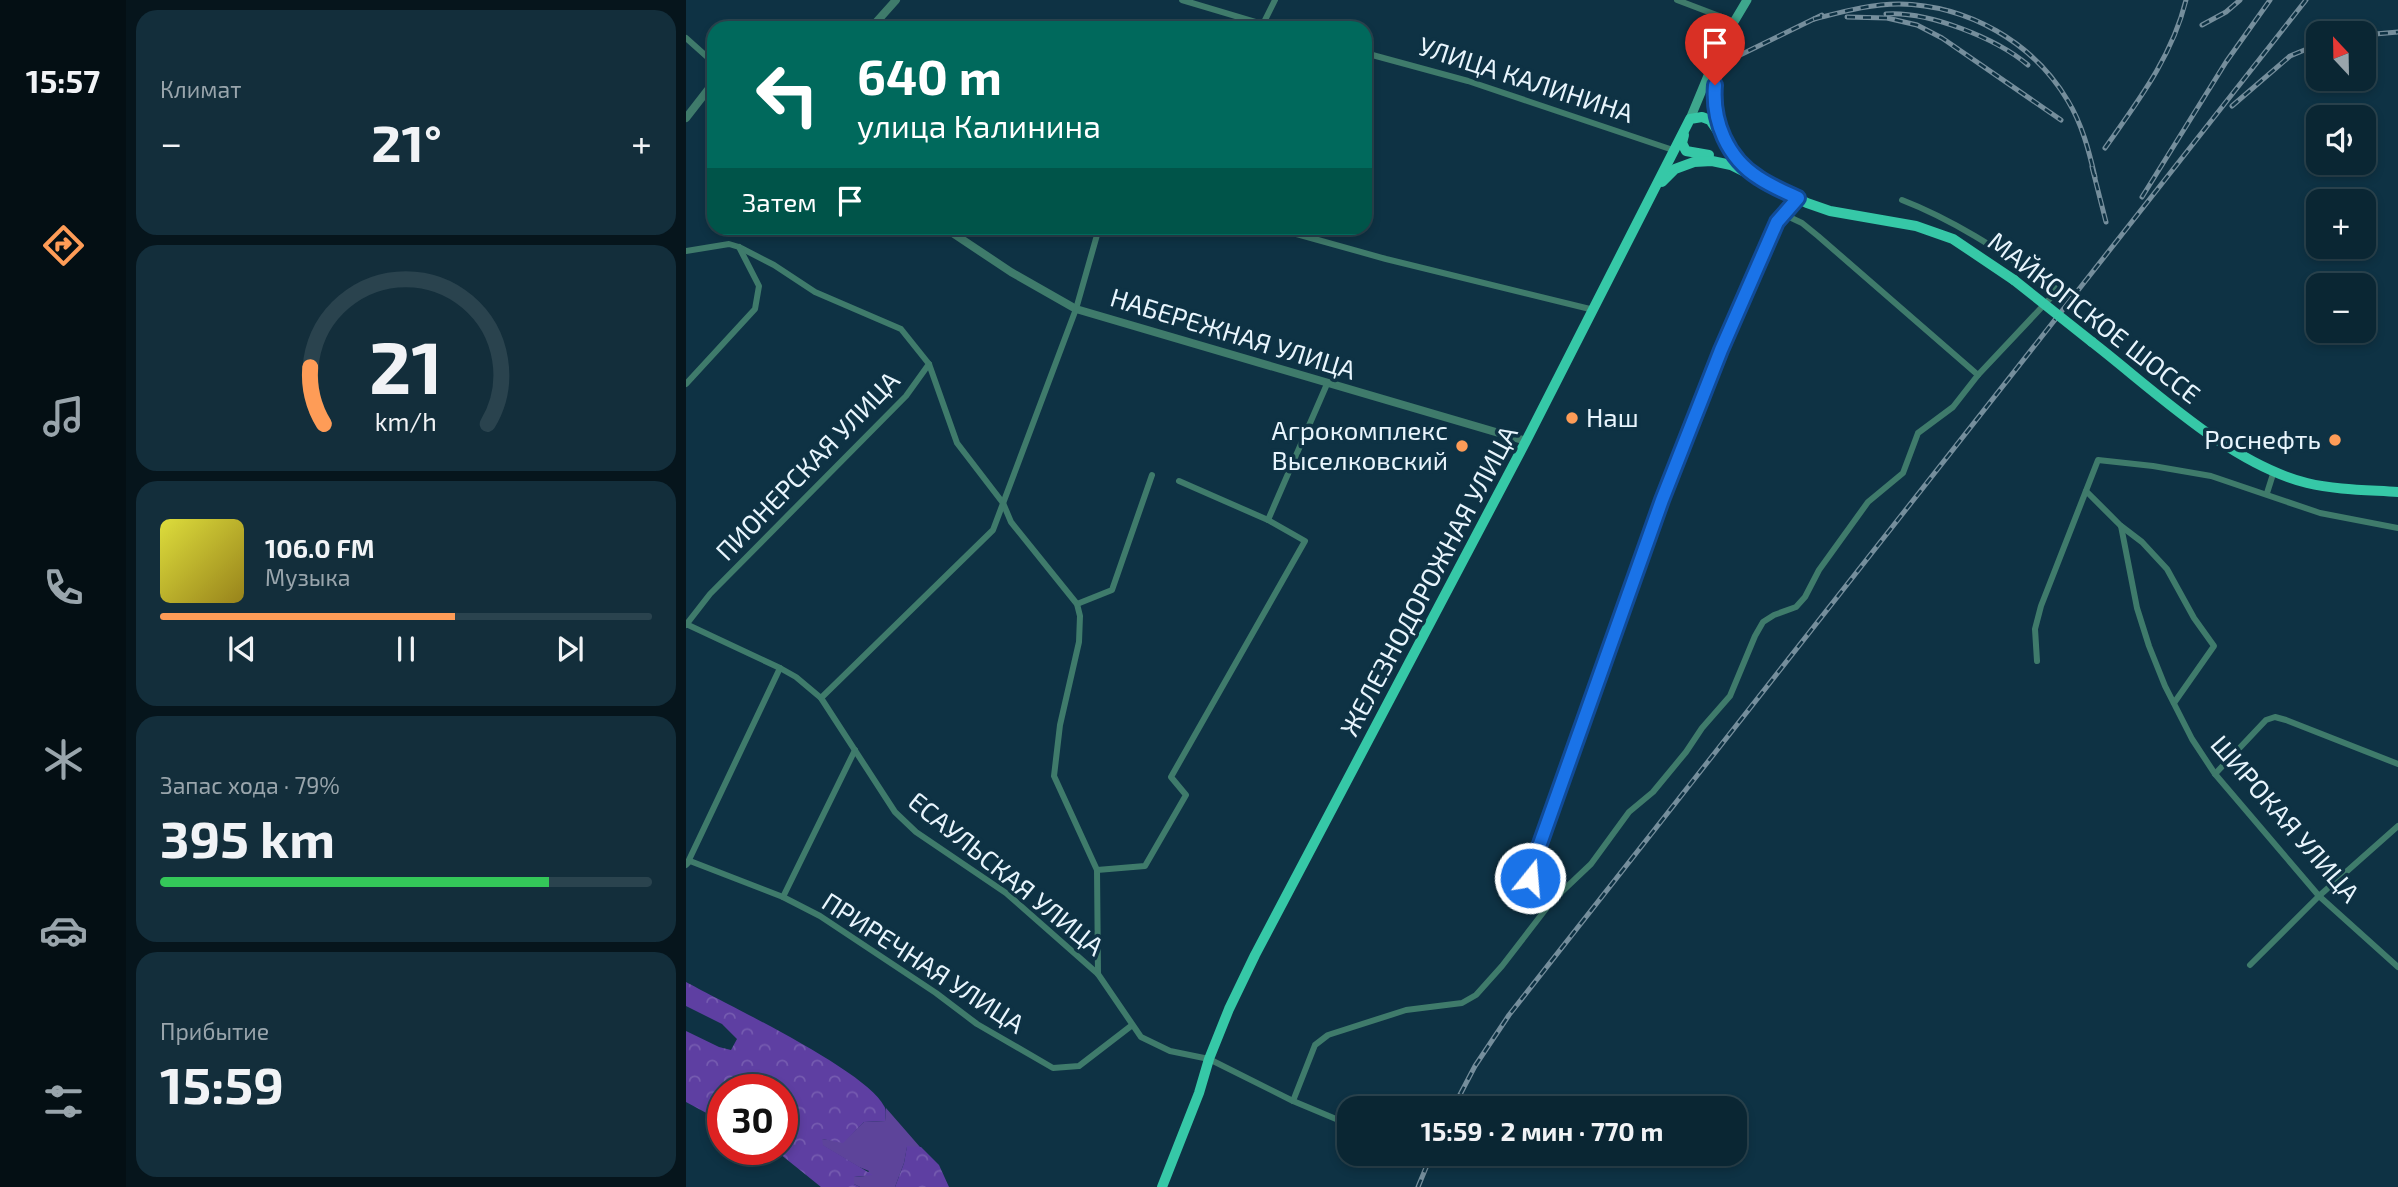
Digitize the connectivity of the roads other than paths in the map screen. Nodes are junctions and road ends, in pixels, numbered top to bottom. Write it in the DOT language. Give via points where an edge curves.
graph roads {
  1 [pos="896,0"];
  2 [pos="1182,0"];
  3 [pos="1275,0"];
  4 [pos="1677,0"];
  5 [pos="1747,0"];
  6 [pos="877,21"];
  7 [pos="1254,21"];
  8 [pos="1265,21"];
  9 [pos="1734,22"];
  10 [pos="686,38"];
  11 [pos="1372,55"];
  12 [pos="707,57"];
  13 [pos="707,91"];
  14 [pos="686,118"];
  15 [pos="1688,123"];
  16 [pos="1725,142"];
  17 [pos="1673,150"];
  18 [pos="1731,165"];
  19 [pos="1757,177"];
  20 [pos="1654,194"];
  21 [pos="1798,198"];
  22 [pos="1902,200"];
  23 [pos="1785,215"];
  24 [pos="956,235"];
  25 [pos="1097,235"];
  26 [pos="1300,235"];
  27 [pos="739,247"];
  28 [pos="686,251"];
  29 [pos="1076,309"];
  30 [pos="1594,310"];
  31 [pos="929,364"];
  32 [pos="1978,375"];
  33 [pos="686,384"];
  34 [pos="1327,384"];
  35 [pos="1527,441"];
  36 [pos="2274,471"];
  37 [pos="1152,475"];
  38 [pos="1179,481"];
  39 [pos="2086,491"];
  40 [pos="2398,492"];
  41 [pos="2267,494"];
  42 [pos="1003,503"];
  43 [pos="1268,520"];
  44 [pos="2121,526"];
  45 [pos="2398,527"];
  46 [pos="1077,604"];
  47 [pos="686,624"];
  48 [pos="2037,661"];
  49 [pos="780,668"];
  50 [pos="821,698"];
  51 [pos="2174,704"];
  52 [pos="855,750"];
  53 [pos="2398,764"];
  54 [pos="2215,774"];
  55 [pos="2398,826"];
  56 [pos="687,863"];
  57 [pos="1097,870"];
  58 [pos="2319,896"];
  59 [pos="783,897"];
  60 [pos="1552,901"];
  61 [pos="2250,965"];
  62 [pos="2398,967"];
  63 [pos="1098,974"];
  64 [pos="1131,1026"];
  65 [pos="1209,1059"];
  66 [pos="1293,1101"];
  67 [pos="1337,1119"];
  68 [pos="1162,1187"];
  1 -- 6 [label="street"];
  2 -- 7 [label="street"];
  3 -- 8 [label="street"];
  4 -- 9 [label="street"];
  5 -- 9 [label="main road, ЖЕЛЕЗНОДОРОЖНАЯ УЛИЦА"];
  9 -- 15 [label="main road, ЖЕЛЕЗНОДОРОЖНАЯ УЛИЦА"];
  9 -- 16 [label="main road" via="1714,96"];
  10 -- 12 [label="street"];
  11 -- 17 [label="street, УЛИЦА КАЛИНИНА" via="1468,81"];
  13 -- 14 [label="street"];
  15 -- 16 [label="main road" via="1702,117 1710,120"];
  15 -- 17 [label="main road, ЖЕЛЕЗНОДОРОЖНАЯ УЛИЦА"];
  15 -- 18 [label="main road" via="1682,144 1686,151"];
  16 -- 19 [label="main road"];
  17 -- 20 [label="main road, ЖЕЛЕЗНОДОРОЖНАЯ УЛИЦА"];
  18 -- 19 [label="main road"];
  18 -- 20 [label="main road" via="1707,160 1687,164 1671,173"];
  19 -- 21 [label="main road"];
  20 -- 30 [label="main road, ЖЕЛЕЗНОДОРОЖНАЯ УЛИЦА"];
  21 -- 23 [label="street"];
  21 -- 36 [label="main road, МАЙКОПСКОЕ ШОССЕ, bridge" via="1830,211 1916,226 1972,250 2202,429"];
  22 -- 32 [label="street" via="1937,213 1988,242 2058,290"];
  23 -- 32 [label="street" via="1818,236"];
  23 -- 60 [label="street" via="1777,222 1721,350 1662,500 1530,872 1532,883"];
  24 -- 29 [label="street, НАБЕРЕЖНАЯ УЛИЦА"];
  25 -- 29 [label="street"];
  26 -- 30 [label="street"];
  27 -- 28 [label="street" via="729,244"];
  27 -- 31 [label="street" via="815,292 901,329"];
  27 -- 33 [label="street" via="758,286 755,309"];
  29 -- 34 [label="street, НАБЕРЕЖНАЯ УЛИЦА"];
  29 -- 42 [label="street"];
  30 -- 35 [label="main road, ЖЕЛЕЗНОДОРОЖНАЯ УЛИЦА"];
  31 -- 42 [label="street" via="957,443"];
  31 -- 47 [label="street, ПИОНЕРСКАЯ УЛИЦА" via="906,396 710,594"];
  32 -- 60 [label="street" via="1953,407 1918,433 1903,473 1868,502 1805,597 1796,607 1763,622 1730,696 1653,792 1629,812 1591,864"];
  34 -- 35 [label="street, НАБЕРЕЖНАЯ УЛИЦА"];
  34 -- 43 [label="street"];
  35 -- 65 [label="main road, ЖЕЛЕЗНОДОРОЖНАЯ УЛИЦА" via="1255,955"];
  36 -- 40 [label="main road, МАЙКОПСКОЕ ШОССЕ" via="2309,483"];
  36 -- 41 [label="street"];
  37 -- 46 [label="street" via="1112,590"];
  38 -- 43 [label="street"];
  39 -- 41 [label="street" via="2098,460 2211,476"];
  39 -- 44 [label="street"];
  39 -- 48 [label="street" via="2041,606 2035,629"];
  41 -- 45 [label="street" via="2320,513"];
  42 -- 46 [label="street" via="1011,522"];
  42 -- 50 [label="street" via="993,530"];
  43 -- 57 [label="street" via="1305,541 1171,777 1186,795 1145,866"];
  44 -- 51 [label="street, ШИРОКАЯ УЛИЦА" via="2137,608"];
  44 -- 51 [label="street" via="2167,569 2214,646"];
  46 -- 57 [label="street" via="1079,642 1054,776"];
  47 -- 49 [label="street, ЕСАУЛЬСКАЯ УЛИЦА"];
  49 -- 50 [label="street, ЕСАУЛЬСКАЯ УЛИЦА"];
  49 -- 56 [label="street"];
  50 -- 52 [label="street, ЕСАУЛЬСКАЯ УЛИЦА"];
  51 -- 54 [label="street, ШИРОКАЯ УЛИЦА"];
  52 -- 59 [label="street"];
  52 -- 63 [label="street, ЕСАУЛЬСКАЯ УЛИЦА" via="895,812 915,832 1006,893"];
  53 -- 54 [label="street" via="2275,718 2266,720"];
  54 -- 58 [label="street, ШИРОКАЯ УЛИЦА"];
  55 -- 58 [label="street"];
  56 -- 59 [label="street, ПРИРЕЧНАЯ УЛИЦА"];
  57 -- 63 [label="street"];
  58 -- 61 [label="street"];
  58 -- 62 [label="street, ШИРОКАЯ УЛИЦА"];
  59 -- 64 [label="street, ПРИРЕЧНАЯ УЛИЦА" via="820,916 977,1024 1053,1068 1079,1066"];
  60 -- 66 [label="street" via="1476,995 1462,1003 1406,1010 1345,1028 1315,1045"];
  63 -- 64 [label="street, ЕСАУЛЬСКАЯ УЛИЦА"];
  64 -- 65 [label="street, ЕСАУЛЬСКАЯ УЛИЦА" via="1141,1037 1170,1051"];
  65 -- 66 [label="street, ЕСАУЛЬСКАЯ УЛИЦА"];
  65 -- 68 [label="main road, ЖЕЛЕЗНОДОРОЖНАЯ УЛИЦА"];
  66 -- 67 [label="street, ЕСАУЛЬСКАЯ УЛИЦА"];
}
